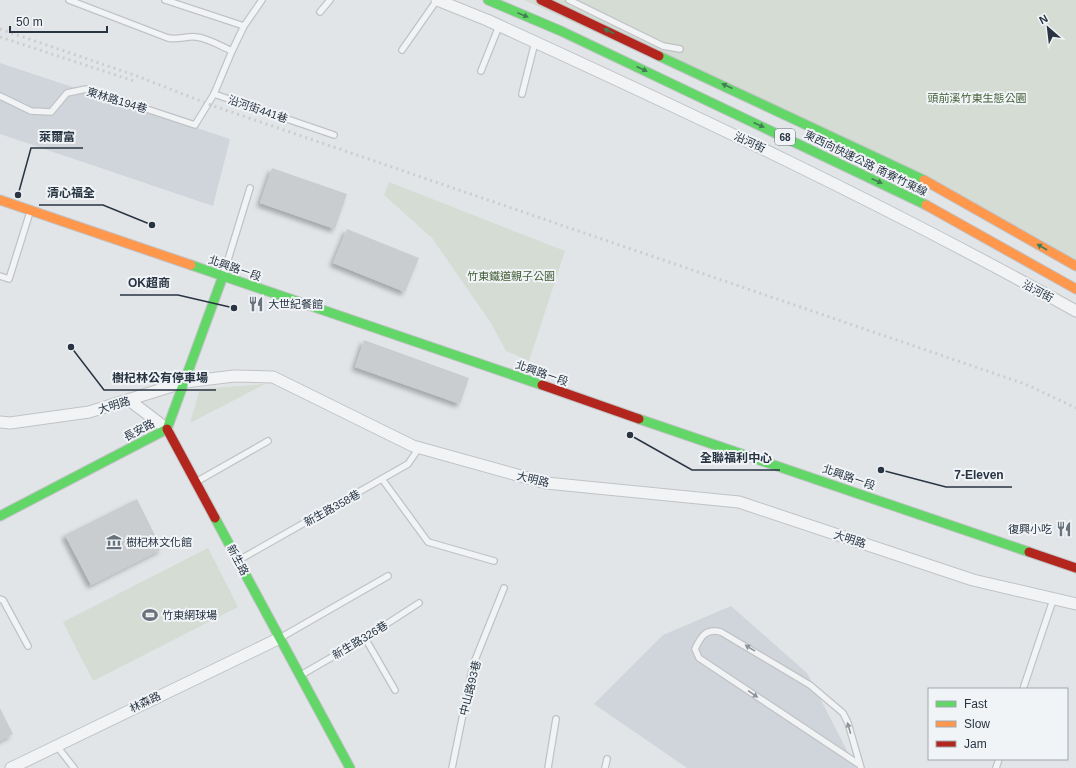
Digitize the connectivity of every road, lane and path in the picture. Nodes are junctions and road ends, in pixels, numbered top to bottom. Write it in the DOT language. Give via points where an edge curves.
graph roads {
  1 [pos="70,0"];
  2 [pos="165,0"];
  3 [pos="262,0"];
  4 [pos="330,0"];
  5 [pos="437,0"];
  6 [pos="488,0"];
  7 [pos="540,0"];
  8 [pos="569,0"];
  9 [pos="320,12"];
  10 [pos="244,26"];
  11 [pos="499,26"];
  12 [pos="535,42"];
  13 [pos="680,49"];
  14 [pos="232,50"];
  15 [pos="402,50"];
  16 [pos="481,71"];
  17 [pos="214,94"];
  18 [pos="522,94"];
  19 [pos="0,96"];
  20 [pos="334,135"];
  21 [pos="250,188"];
  22 [pos="0,200"];
  23 [pos="30,211"];
  24 [pos="1076,266"];
  25 [pos="0,276"];
  26 [pos="223,276"];
  27 [pos="1076,288"];
  28 [pos="1076,311"];
  29 [pos="185,382"];
  30 [pos="129,400"];
  31 [pos="0,422"];
  32 [pos="167,429"];
  33 [pos="268,441"];
  34 [pos="419,448"];
  35 [pos="382,479"];
  36 [pos="196,482"];
  37 [pos="0,516"];
  38 [pos="238,560"];
  39 [pos="494,561"];
  40 [pos="1076,568"];
  41 [pos="388,576"];
  42 [pos="504,588"];
  43 [pos="0,599"];
  44 [pos="1053,600"];
  45 [pos="419,603"];
  46 [pos="1076,604"];
  47 [pos="280,638"];
  48 [pos="365,638"];
  49 [pos="28,646"];
  50 [pos="300,675"];
  51 [pos="1023,688"];
  52 [pos="395,690"];
  53 [pos="556,719"];
  54 [pos="56,745"];
  55 [pos="607,759"];
  56 [pos="15,767"];
  57 [pos="861,767"];
  58 [pos="74,768"];
  59 [pos="350,768"];
  60 [pos="452,768"];
  61 [pos="548,768"];
  62 [pos="605,768"];
  1 -- 14 [label="lane" via="168,38 200,38"];
  2 -- 10 [label="lane"];
  3 -- 10 [label="lane, 沿河街441巷"];
  4 -- 9 [label="lane"];
  5 -- 11 [label="street, 沿河街"];
  5 -- 15 [label="lane"];
  6 -- 27 [label="main road, 東西向快速公路 南寮竹東線 / 68, one-way" via="561,31 916,200"];
  24 -- 7 [label="main road, 東西向快速公路 南寮竹東線 / 68, one-way" via="924,180"];
  8 -- 13 [label="lane" via="663,46"];
  10 -- 14 [label="lane, 沿河街441巷"];
  11 -- 12 [label="street, 沿河街"];
  11 -- 16 [label="lane"];
  12 -- 18 [label="lane"];
  12 -- 28 [label="street, 沿河街" via="782,157"];
  14 -- 17 [label="lane, 沿河街441巷"];
  17 -- 19 [label="lane, 東林路194巷" via="195,125 86,88 67,93 51,112 31,111"];
  17 -- 20 [label="lane, 沿河街441巷"];
  21 -- 26 [label="lane"];
  22 -- 23 [label="main road, 北興路ㄧ段"];
  23 -- 25 [label="lane" via="9,279"];
  23 -- 26 [label="main road, 北興路ㄧ段"];
  26 -- 29 [label="main road, 長安路"];
  26 -- 40 [label="main road, 北興路ㄧ段"];
  29 -- 30 [label="street, 大明路"];
  29 -- 32 [label="main road, 長安路"];
  29 -- 34 [label="street, 大明路" via="234,376 273,377"];
  30 -- 31 [label="street, 大明路" via="90,412 10,423"];
  30 -- 32 [label="street, 新生路"];
  32 -- 36 [label="main road, 新生路"];
  32 -- 37 [label="main road, 長安路"];
  33 -- 36 [label="lane"];
  34 -- 35 [label="lane, 新生路358巷" via="408,464"];
  34 -- 44 [label="street, 大明路" via="546,483 739,502 973,580"];
  35 -- 38 [label="lane, 新生路358巷"];
  35 -- 39 [label="lane" via="428,542"];
  36 -- 38 [label="main road, 新生路"];
  38 -- 47 [label="main road, 新生路"];
  41 -- 47 [label="lane"];
  42 -- 60 [label="lane, 中山路93巷" via="473,665"];
  43 -- 49 [label="lane" via="3,600"];
  44 -- 46 [label="street, 大明路"];
  44 -- 51 [label="lane"];
  45 -- 48 [label="lane, 新生路326巷"];
  47 -- 50 [label="main road, 新生路"];
  47 -- 54 [label="street, 林森路"];
  48 -- 50 [label="lane, 新生路326巷"];
  48 -- 52 [label="lane"];
  50 -- 59 [label="main road, 新生路"];
  53 -- 61 [label="lane"];
  54 -- 56 [label="street, 林森路"];
  54 -- 58 [label="lane"];
  55 -- 62 [label="lane"];
  57 -- 57 [label="lane, one-way" via="848,723 843,713 832,702 721,632 706,632 700,639 695,649 699,658"];
}
